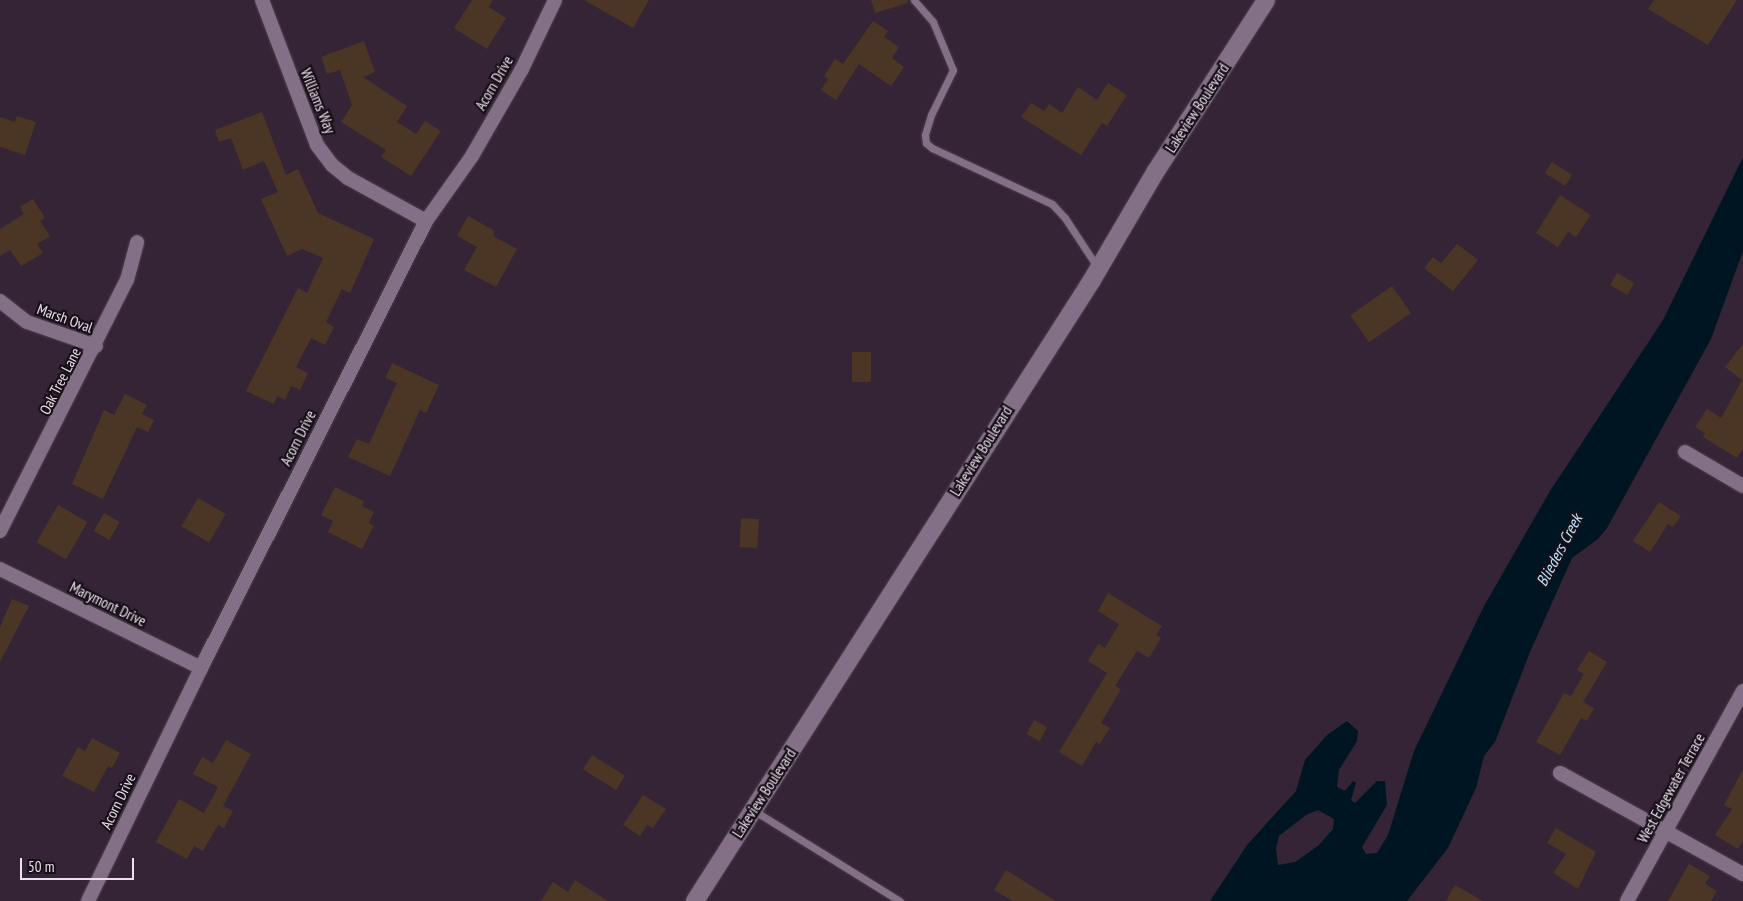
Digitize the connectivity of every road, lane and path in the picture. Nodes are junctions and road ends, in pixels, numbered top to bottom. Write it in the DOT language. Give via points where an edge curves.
graph roads {
  1 [pos="262,0"];
  2 [pos="555,0"];
  3 [pos="914,0"];
  4 [pos="1266,0"];
  5 [pos="426,222"];
  6 [pos="137,242"];
  7 [pos="1098,269"];
  8 [pos="0,301"];
  9 [pos="96,346"];
  10 [pos="1685,452"];
  11 [pos="1743,486"];
  12 [pos="0,531"];
  13 [pos="0,569"];
  14 [pos="201,668"];
  15 [pos="1743,690"];
  16 [pos="1560,773"];
  17 [pos="753,810"];
  18 [pos="1666,832"];
  19 [pos="1743,874"];
  20 [pos="88,901"];
  21 [pos="695,901"];
  22 [pos="900,901"];
  23 [pos="1627,901"];
  1 -- 5 [label="street, Williams Way" via="322,152 348,178"];
  2 -- 5 [label="street, Acorn Drive" via="522,70 472,156"];
  3 -- 7 [label="lane" via="933,22 953,70 930,115 926,143 1052,204 1065,218"];
  4 -- 7 [label="street, Lakeview Boulevard" via="1156,171"];
  5 -- 14 [label="street, Acorn Drive"];
  6 -- 9 [label="street, Oak Tree Lane" via="127,280"];
  7 -- 17 [label="street, Lakeview Boulevard"];
  8 -- 9 [label="street, Marsh Oval" via="27,322"];
  9 -- 12 [label="street, Oak Tree Lane"];
  10 -- 11 [label="street"];
  13 -- 14 [label="street, Marymont Drive"];
  14 -- 20 [label="street, Acorn Drive"];
  15 -- 18 [label="street, West Edgewater Terrace"];
  16 -- 18 [label="street"];
  17 -- 21 [label="street, Lakeview Boulevard"];
  17 -- 22 [label="lane"];
  18 -- 19 [label="street"];
  18 -- 23 [label="street, West Edgewater Terrace"];
}
